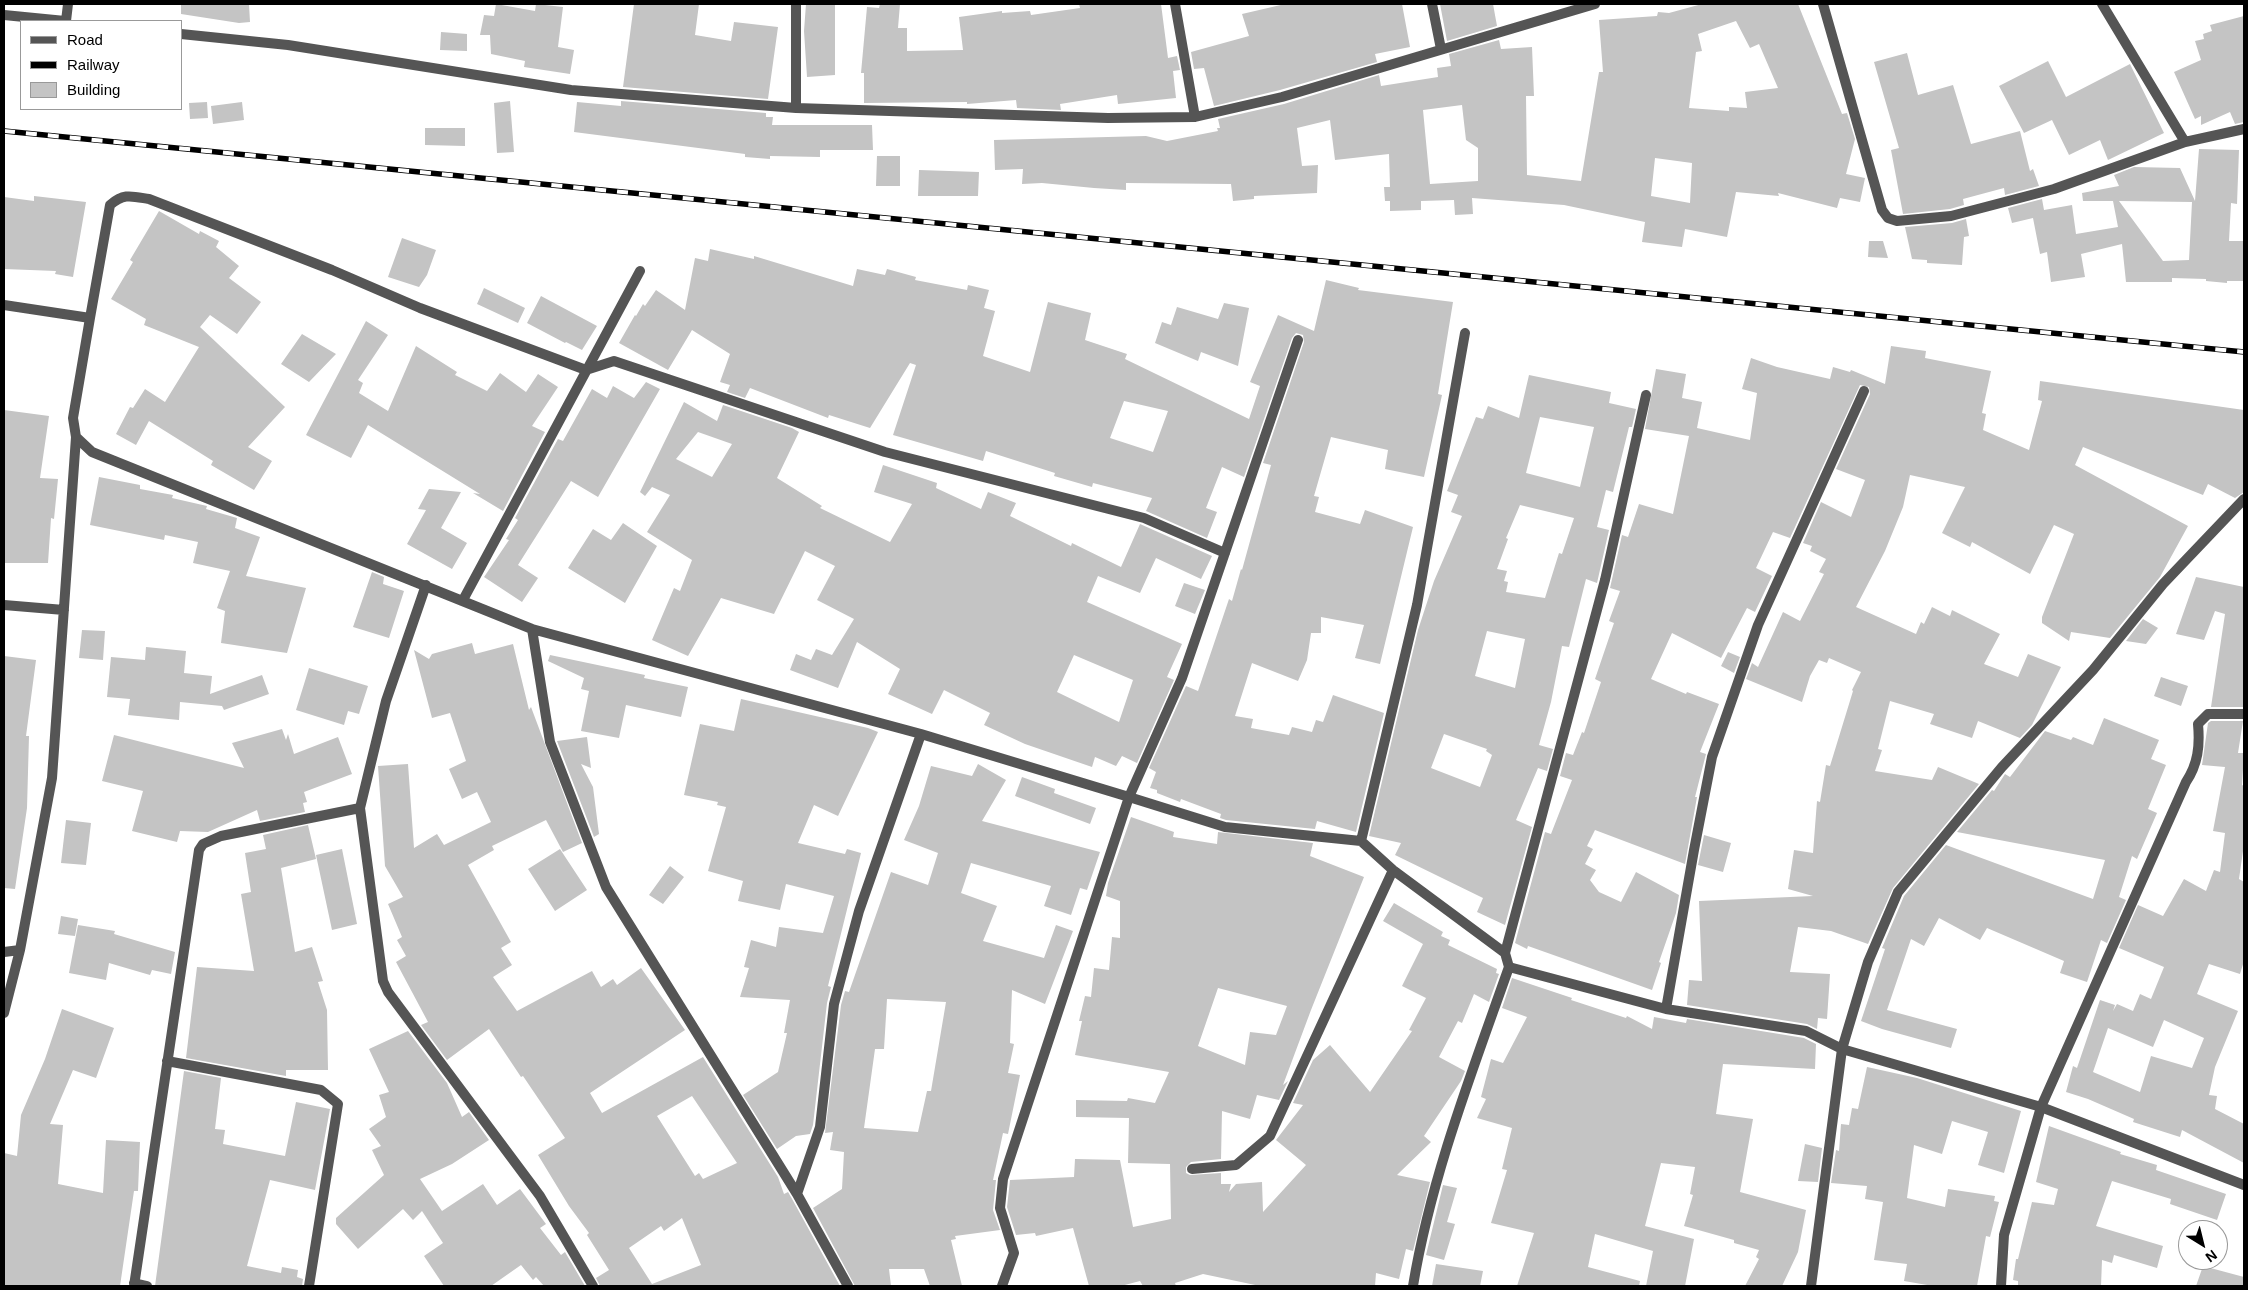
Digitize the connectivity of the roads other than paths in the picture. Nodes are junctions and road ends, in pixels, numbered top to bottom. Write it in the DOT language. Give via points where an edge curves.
graph roads {
  1 [pos="68,4"];
  2 [pos="796,4"];
  3 [pos="1175,4"];
  4 [pos="1432,4"];
  5 [pos="1595,4"];
  6 [pos="1823,4"];
  7 [pos="2102,4"];
  8 [pos="4,15"];
  9 [pos="56,20"];
  10 [pos="66,20"];
  11 [pos="182,34"];
  12 [pos="1441,49"];
  13 [pos="796,108"];
  14 [pos="1195,117"];
  15 [pos="2244,129"];
  16 [pos="2185,142"];
  17 [pos="640,271"];
  18 [pos="4,305"];
  19 [pos="90,318"];
  20 [pos="1465,333"];
  21 [pos="1298,340"];
  22 [pos="586,370"];
  23 [pos="1864,391"];
  24 [pos="1646,395"];
  25 [pos="76,437"];
  26 [pos="2244,499"];
  27 [pos="1225,553"];
  28 [pos="426,585"];
  29 [pos="463,600"];
  30 [pos="4,605"];
  31 [pos="64,610"];
  32 [pos="532,628"];
  33 [pos="2244,714"];
  34 [pos="921,734"];
  35 [pos="1129,798"];
  36 [pos="360,808"];
  37 [pos="1361,841"];
  38 [pos="1393,870"];
  39 [pos="20,950"];
  40 [pos="4,952"];
  41 [pos="1505,953"];
  42 [pos="1509,967"];
  43 [pos="1666,1009"];
  44 [pos="4,1012"];
  45 [pos="1842,1049"];
  46 [pos="167,1061"];
  47 [pos="2041,1107"];
  48 [pos="1192,1169"];
  49 [pos="2244,1185"];
  50 [pos="798,1194"];
  51 [pos="134,1285"];
  52 [pos="147,1286"];
  53 [pos="309,1286"];
  54 [pos="593,1286"];
  55 [pos="848,1286"];
  56 [pos="1002,1286"];
  57 [pos="1412,1286"];
  58 [pos="1811,1286"];
  59 [pos="2001,1286"];
  1 -- 10 [label="street"];
  2 -- 13 [label="street"];
  3 -- 14 [label="street"];
  4 -- 12 [label="street"];
  5 -- 12 [label="street"];
  6 -- 16 [label="street" via="1882,210 1888,218 1897,221 1951,216 2054,188"];
  7 -- 16 [label="street"];
  8 -- 9 [label="street"];
  11 -- 13 [label="street" via="288,45 571,90"];
  12 -- 14 [label="street" via="1282,97"];
  13 -- 14 [label="street" via="1108,118"];
  15 -- 16 [label="street"];
  17 -- 22 [label="street"];
  18 -- 19 [label="street"];
  19 -- 22 [label="street" via="110,205 129,196 158,203 332,270 420,308"];
  19 -- 25 [label="street" via="73,418"];
  20 -- 37 [label="street" via="1417,606"];
  21 -- 27 [label="street"];
  22 -- 27 [label="street" via="614,361 885,452 1144,518"];
  22 -- 29 [label="street"];
  23 -- 43 [label="street" via="1758,625 1712,757"];
  24 -- 41 [label="street" via="1605,580"];
  25 -- 28 [label="street" via="92,452"];
  25 -- 31 [label="street"];
  26 -- 45 [label="street" via="2163,584 2093,670 2002,767 1898,892 1868,962"];
  27 -- 35 [label="street" via="1182,678"];
  28 -- 29 [label="street"];
  28 -- 36 [label="street" via="386,701"];
  29 -- 32 [label="street"];
  30 -- 31 [label="street"];
  31 -- 39 [label="street" via="52,778"];
  32 -- 34 [label="street"];
  32 -- 50 [label="street" via="550,742 606,887"];
  33 -- 47 [label="street" via="2208,714 2198,724 2195,769 2186,782"];
  34 -- 35 [label="street"];
  34 -- 50 [label="street" via="856,920 834,1004 820,1127"];
  35 -- 37 [label="street" via="1225,827"];
  35 -- 56 [label="street" via="1003,1180 1000,1208 1014,1254"];
  36 -- 46 [label="street" via="221,836 203,844 196,864"];
  36 -- 54 [label="street" via="382,981 540,1196"];
  37 -- 38 [label="street"];
  38 -- 41 [label="street"];
  38 -- 48 [label="street" via="1270,1136 1236,1165"];
  39 -- 40 [label="street"];
  39 -- 44 [label="street"];
  41 -- 42 [label="street"];
  42 -- 43 [label="street"];
  42 -- 57 [label="street" via="1458,1109 1420,1241"];
  43 -- 45 [label="street" via="1806,1031"];
  45 -- 47 [label="street"];
  45 -- 58 [label="street"];
  46 -- 51 [label="street"];
  46 -- 53 [label="street" via="322,1090 338,1104"];
  47 -- 49 [label="street"];
  47 -- 59 [label="street" via="2004,1236"];
  50 -- 55 [label="street"];
  51 -- 52 [label="street"];
}
